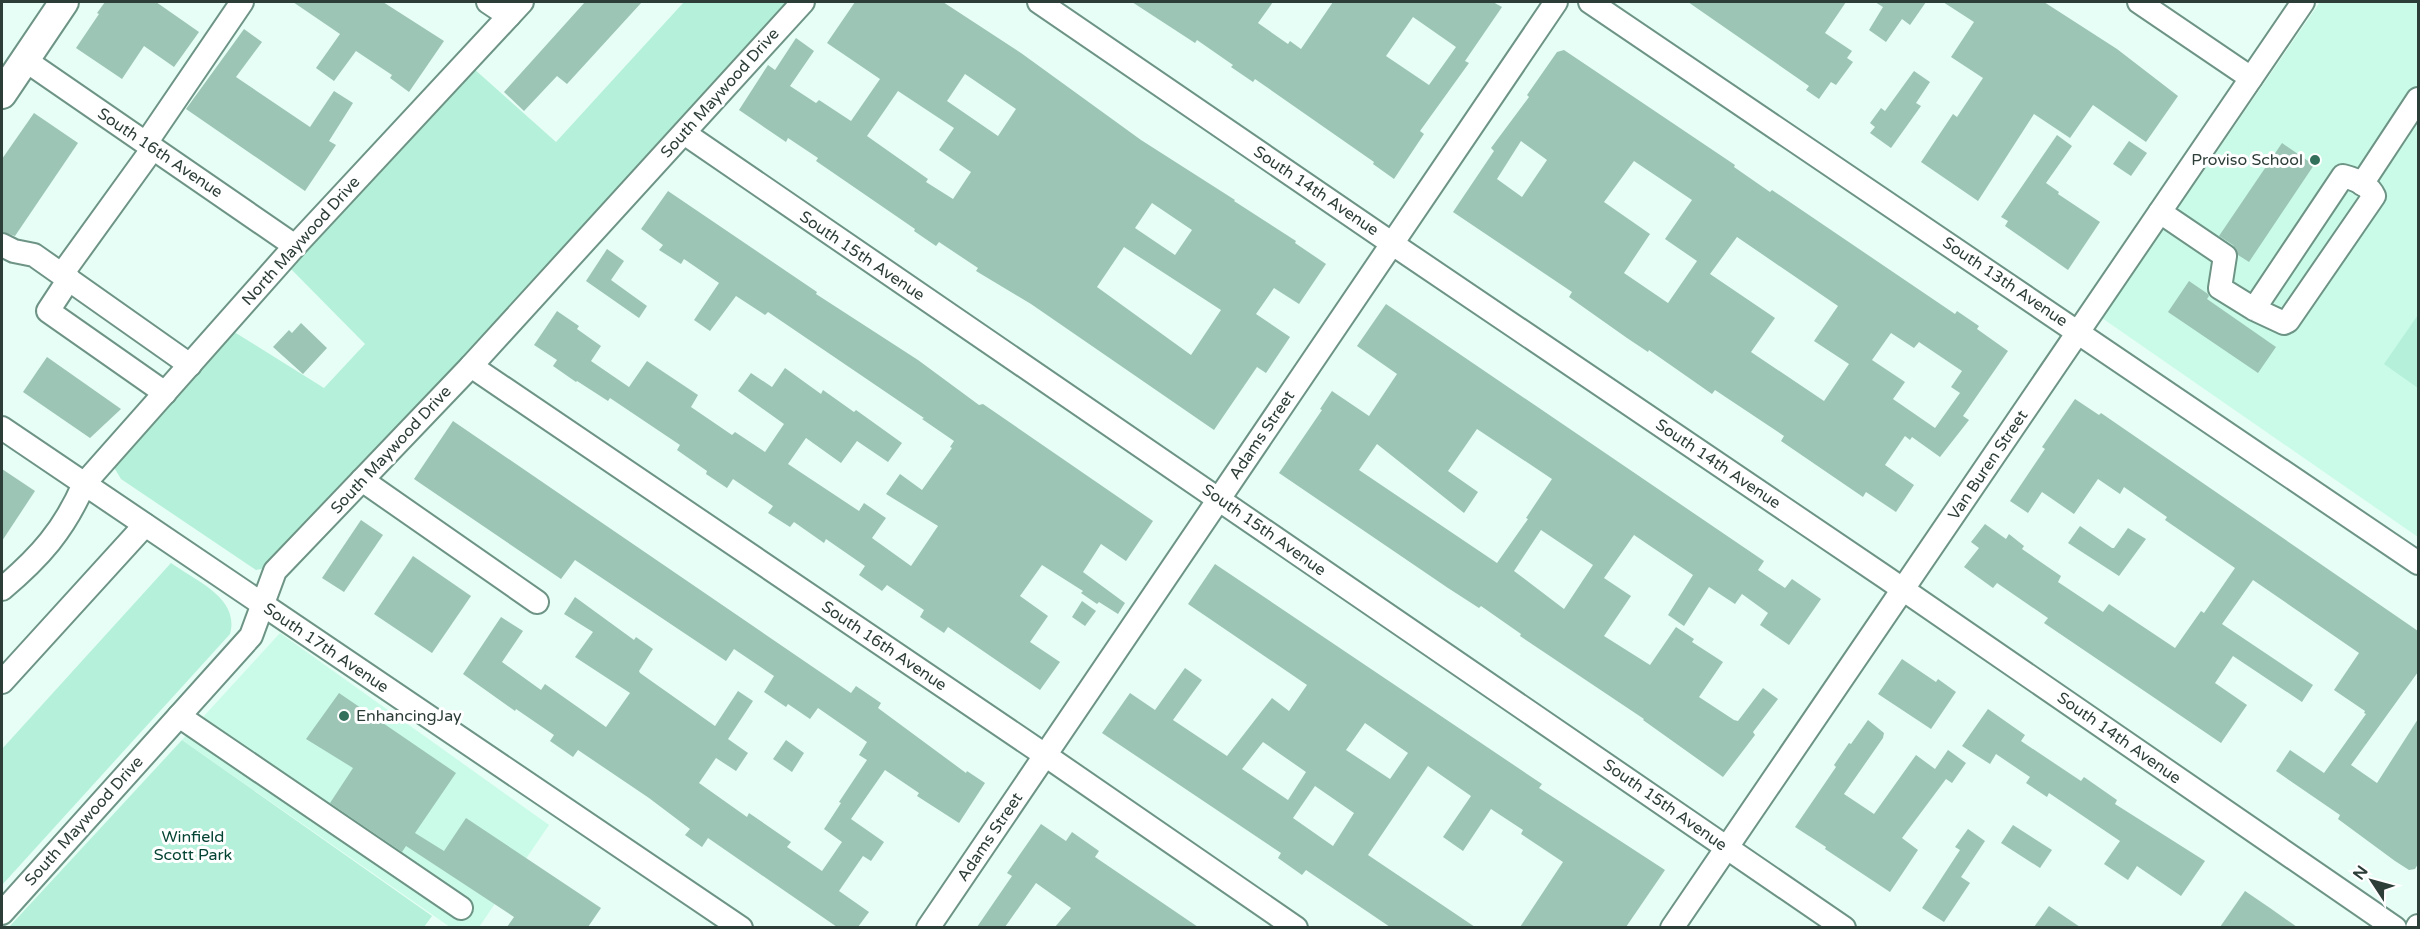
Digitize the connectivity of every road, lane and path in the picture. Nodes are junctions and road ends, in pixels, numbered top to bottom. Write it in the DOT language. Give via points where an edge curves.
graph roads {
  1 [pos="64,2"];
  2 [pos="242,2"];
  3 [pos="488,2"];
  4 [pos="803,2"];
  5 [pos="1040,2"];
  6 [pos="1556,2"];
  7 [pos="1590,2"];
  8 [pos="2139,2"];
  9 [pos="2303,2"];
  10 [pos="516,9"];
  11 [pos="25,60"];
  12 [pos="2251,78"];
  13 [pos="2,92"];
  14 [pos="2418,99"];
  15 [pos="684,133"];
  16 [pos="149,146"];
  17 [pos="2362,184"];
  18 [pos="2160,212"];
  19 [pos="1392,244"];
  20 [pos="2,245"];
  21 [pos="295,246"];
  22 [pos="66,277"];
  23 [pos="2254,309"];
  24 [pos="2078,332"];
  25 [pos="190,364"];
  26 [pos="471,366"];
  27 [pos="165,393"];
  28 [pos="2,428"];
  29 [pos="362,480"];
  30 [pos="84,484"];
  31 [pos="1219,498"];
  32 [pos="145,525"];
  33 [pos="2418,563"];
  34 [pos="2,589"];
  35 [pos="1903,589"];
  36 [pos="537,602"];
  37 [pos="263,605"];
  38 [pos="2,681"];
  39 [pos="179,716"];
  40 [pos="1046,755"];
  41 [pos="1727,848"];
  42 [pos="461,908"];
  43 [pos="2,913"];
  44 [pos="741,927"];
  45 [pos="928,927"];
  46 [pos="1296,927"];
  47 [pos="1672,927"];
  48 [pos="1844,927"];
  49 [pos="2395,927"];
  1 -- 11 [label="main road"];
  2 -- 16 [label="street"];
  3 -- 10 [label="street"];
  4 -- 15 [label="street, South Maywood Drive"];
  5 -- 19 [label="street, South 14th Avenue"];
  6 -- 19 [label="street, Adams Street"];
  7 -- 24 [label="street, South 13th Avenue"];
  8 -- 12 [label="street"];
  9 -- 12 [label="street, Van Buren Street"];
  10 -- 21 [label="street, North Maywood Drive"];
  11 -- 13 [label="main road"];
  11 -- 16 [label="street, South 16th Avenue"];
  12 -- 18 [label="street, Van Buren Street"];
  14 -- 17 [label="street"];
  15 -- 26 [label="street, South Maywood Drive"];
  15 -- 31 [label="street, South 15th Avenue"];
  16 -- 21 [label="street, South 16th Avenue"];
  16 -- 22 [label="street"];
  17 -- 23 [label="street" via="2343,176"];
  17 -- 23 [label="street" via="2374,196 2288,321 2281,322"];
  18 -- 23 [label="street" via="2225,256 2220,288"];
  18 -- 24 [label="street, Van Buren Street"];
  19 -- 31 [label="street, Adams Street"];
  19 -- 35 [label="street, South 14th Avenue"];
  20 -- 22 [label="street" via="34,255"];
  21 -- 25 [label="street, North Maywood Drive"];
  22 -- 25 [label="street"];
  22 -- 27 [label="street" via="48,311"];
  24 -- 33 [label="street, South 13th Avenue"];
  24 -- 35 [label="street, Van Buren Street"];
  25 -- 27 [label="street, North Maywood Drive"];
  26 -- 29 [label="street, South Maywood Drive"];
  26 -- 40 [label="street, South 16th Avenue"];
  27 -- 30 [label="street, North Maywood Drive"];
  28 -- 30 [label="street, South 17th Avenue"];
  29 -- 36 [label="street"];
  29 -- 37 [label="street, South Maywood Drive" via="275,571"];
  30 -- 32 [label="street, South 17th Avenue"];
  30 -- 34 [label="street, North Maywood Drive" via="50,544"];
  31 -- 40 [label="street, Adams Street"];
  31 -- 41 [label="street, South 15th Avenue"];
  32 -- 37 [label="street, South 17th Avenue"];
  32 -- 38 [label="street"];
  35 -- 41 [label="street, Van Buren Street"];
  35 -- 49 [label="street, South 14th Avenue"];
  37 -- 39 [label="street, South Maywood Drive" via="251,636"];
  37 -- 44 [label="street, South 17th Avenue"];
  39 -- 42 [label="street"];
  39 -- 43 [label="street, South Maywood Drive"];
  40 -- 45 [label="street, Adams Street"];
  40 -- 46 [label="street, South 16th Avenue"];
  41 -- 47 [label="street, Van Buren Street"];
  41 -- 48 [label="street, South 15th Avenue"];
}
